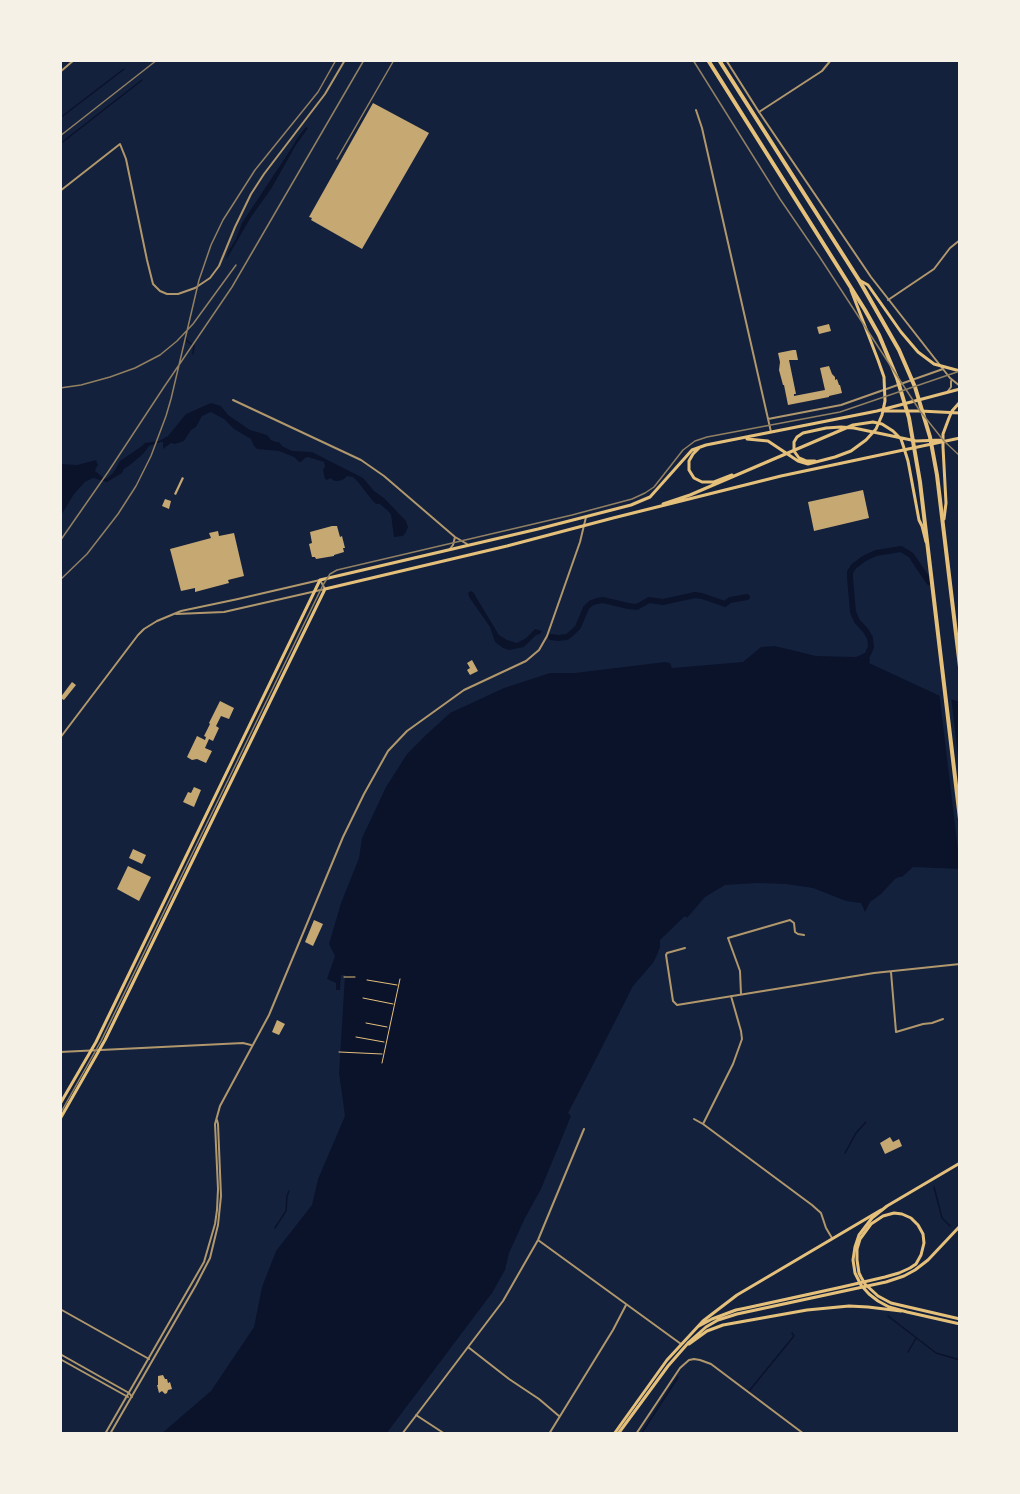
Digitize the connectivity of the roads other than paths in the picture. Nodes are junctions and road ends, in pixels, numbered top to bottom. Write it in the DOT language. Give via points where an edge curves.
graph roads {
  1 [pos="74,60"];
  2 [pos="345,60"];
  3 [pos="708,60"];
  4 [pos="719,60"];
  5 [pos="726,60"];
  6 [pos="831,60"];
  7 [pos="60,72"];
  8 [pos="696,110"];
  9 [pos="759,112"];
  10 [pos="60,191"];
  11 [pos="960,240"];
  12 [pos="859,280"];
  13 [pos="849,283"];
  14 [pos="888,300"];
  15 [pos="943,369"];
  16 [pos="960,371"];
  17 [pos="950,378"];
  18 [pos="960,387"];
  19 [pos="945,394"];
  20 [pos="233,400"];
  21 [pos="960,402"];
  22 [pos="877,411"];
  23 [pos="960,413"];
  24 [pos="768,419"];
  25 [pos="771,432"];
  26 [pos="740,438"];
  27 [pos="960,438"];
  28 [pos="952,439"];
  29 [pos="706,445"];
  30 [pos="817,462"];
  31 [pos="738,474"];
  32 [pos="655,507"];
  33 [pos="586,517"];
  34 [pos="584,525"];
  35 [pos="943,527"];
  36 [pos="455,537"];
  37 [pos="505,537"];
  38 [pos="470,545"];
  39 [pos="507,546"];
  40 [pos="448,550"];
  41 [pos="928,552"];
  42 [pos="407,560"];
  43 [pos="410,569"];
  44 [pos="320,580"];
  45 [pos="325,589"];
  46 [pos="315,591"];
  47 [pos="176,614"];
  48 [pos="960,667"];
  49 [pos="60,738"];
  50 [pos="960,819"];
  51 [pos="804,934"];
  52 [pos="685,948"];
  53 [pos="960,964"];
  54 [pos="891,972"];
  55 [pos="741,994"];
  56 [pos="731,996"];
  57 [pos="944,1019"];
  58 [pos="253,1046"];
  59 [pos="91,1050"];
  60 [pos="100,1050"];
  61 [pos="60,1052"];
  62 [pos="60,1104"];
  63 [pos="60,1119"];
  64 [pos="694,1119"];
  65 [pos="703,1124"];
  66 [pos="584,1129"];
  67 [pos="960,1163"];
  68 [pos="887,1206"];
  69 [pos="960,1226"];
  70 [pos="832,1238"];
  71 [pos="538,1240"];
  72 [pos="886,1280"];
  73 [pos="842,1289"];
  74 [pos="626,1305"];
  75 [pos="60,1309"];
  76 [pos="906,1312"];
  77 [pos="960,1319"];
  78 [pos="960,1324"];
  79 [pos="699,1326"];
  80 [pos="681,1344"];
  81 [pos="468,1347"];
  82 [pos="685,1347"];
  83 [pos="60,1354"];
  84 [pos="60,1359"];
  85 [pos="151,1360"];
  86 [pos="128,1395"];
  87 [pos="132,1397"];
  88 [pos="416,1415"];
  89 [pos="560,1417"];
  90 [pos="105,1434"];
  91 [pos="110,1434"];
  92 [pos="402,1434"];
  93 [pos="445,1434"];
  94 [pos="549,1434"];
  95 [pos="616,1434"];
  96 [pos="636,1434"];
  97 [pos="804,1434"];
  1 -- 7 [label="street"];
  2 -- 10 [label="street" via="325,94 251,194 219,266 195,288 167,294 153,284 120,144"];
  3 -- 13 [label="highway"];
  4 -- 12 [label="highway"];
  5 -- 9 [label="street"];
  6 -- 9 [label="street" via="822,71"];
  8 -- 24 [label="street"];
  9 -- 14 [label="street"];
  11 -- 14 [label="street" via="937,267"];
  12 -- 16 [label="main road" via="868,285 918,352 934,364"];
  12 -- 35 [label="highway" via="892,335 915,387 930,437"];
  13 -- 30 [label="main road" via="882,369 884,409 878,426 866,440 851,451"];
  13 -- 41 [label="highway" via="879,335 902,394 914,444"];
  14 -- 15 [label="street"];
  15 -- 17 [label="street"];
  15 -- 24 [label="street" via="841,405"];
  17 -- 18 [label="street"];
  17 -- 19 [label="street" via="952,385"];
  18 -- 19 [label="main road"];
  19 -- 22 [label="main road"];
  20 -- 36 [label="street" via="361,460"];
  21 -- 35 [label="main road" via="952,411 944,434"];
  22 -- 23 [label="main road"];
  22 -- 25 [label="main road"];
  24 -- 25 [label="street"];
  25 -- 26 [label="main road"];
  26 -- 29 [label="main road"];
  26 -- 30 [label="main road" via="768,441 801,462"];
  27 -- 28 [label="main road"];
  28 -- 30 [label="main road" via="916,441 840,426 800,435 794,443 796,455"];
  28 -- 32 [label="main road"];
  29 -- 31 [label="main road" via="689,461 694,478 714,482"];
  29 -- 33 [label="main road" via="692,450 646,499"];
  31 -- 32 [label="main road"];
  31 -- 41 [label="main road" via="853,425 873,422 888,427 898,435 905,451"];
  32 -- 34 [label="main road"];
  33 -- 34 [label="street"];
  33 -- 37 [label="main road"];
  34 -- 39 [label="main road"];
  34 -- 58 [label="street" via="539,650 526,661 450,698 401,736 383,759 351,819"];
  35 -- 48 [label="highway"];
  36 -- 38 [label="street"];
  36 -- 40 [label="street"];
  37 -- 38 [label="main road"];
  37 -- 39 [label="main road"];
  38 -- 40 [label="main road"];
  39 -- 43 [label="main road"];
  40 -- 42 [label="main road"];
  41 -- 50 [label="highway"];
  42 -- 43 [label="main road"];
  42 -- 44 [label="main road"];
  43 -- 45 [label="main road"];
  44 -- 45 [label="street"];
  44 -- 46 [label="main road"];
  44 -- 47 [label="street"];
  45 -- 46 [label="street"];
  45 -- 60 [label="main road"];
  46 -- 47 [label="street" via="224,612"];
  46 -- 59 [label="main road"];
  47 -- 49 [label="street" via="144,629"];
  51 -- 55 [label="street" via="795,932 790,920 728,938 740,971"];
  52 -- 56 [label="street" via="666,956 675,1004"];
  53 -- 54 [label="street"];
  54 -- 55 [label="street"];
  54 -- 57 [label="street" via="896,1032"];
  55 -- 56 [label="street"];
  56 -- 65 [label="street" via="742,1040"];
  58 -- 60 [label="street" via="243,1043"];
  58 -- 85 [label="street" via="215,1124 217,1210 206,1257"];
  59 -- 60 [label="street"];
  59 -- 61 [label="street"];
  59 -- 62 [label="main road"];
  60 -- 63 [label="main road"];
  64 -- 65 [label="street"];
  65 -- 70 [label="street" via="812,1205 821,1213"];
  66 -- 71 [label="street"];
  67 -- 68 [label="main road"];
  68 -- 70 [label="main road"];
  68 -- 76 [label="main road" via="859,1235 854,1267 868,1294"];
  69 -- 72 [label="main road" via="923,1264 908,1274"];
  70 -- 79 [label="main road" via="737,1295"];
  71 -- 74 [label="street"];
  71 -- 81 [label="street" via="503,1301"];
  72 -- 73 [label="main road"];
  72 -- 77 [label="main road" via="913,1266 923,1249 920,1227 902,1214 882,1216 862,1235 857,1254 861,1277 873,1292 891,1303"];
  73 -- 79 [label="main road" via="736,1310"];
  73 -- 82 [label="main road" via="718,1320"];
  74 -- 80 [label="street"];
  74 -- 89 [label="street"];
  75 -- 85 [label="street"];
  76 -- 78 [label="main road"];
  76 -- 82 [label="main road" via="849,1306 807,1310 715,1328"];
  79 -- 80 [label="main road"];
  80 -- 95 [label="main road" via="654,1376"];
  81 -- 88 [label="street"];
  81 -- 89 [label="street"];
  82 -- 95 [label="main road"];
  83 -- 86 [label="street"];
  84 -- 86 [label="street"];
  85 -- 86 [label="street"];
  85 -- 87 [label="street"];
  86 -- 87 [label="street"];
  86 -- 90 [label="street"];
  87 -- 91 [label="street"];
  88 -- 92 [label="street"];
  88 -- 93 [label="street"];
  89 -- 94 [label="street"];
  96 -- 97 [label="street" via="680,1368 694,1359 711,1364"];
}
